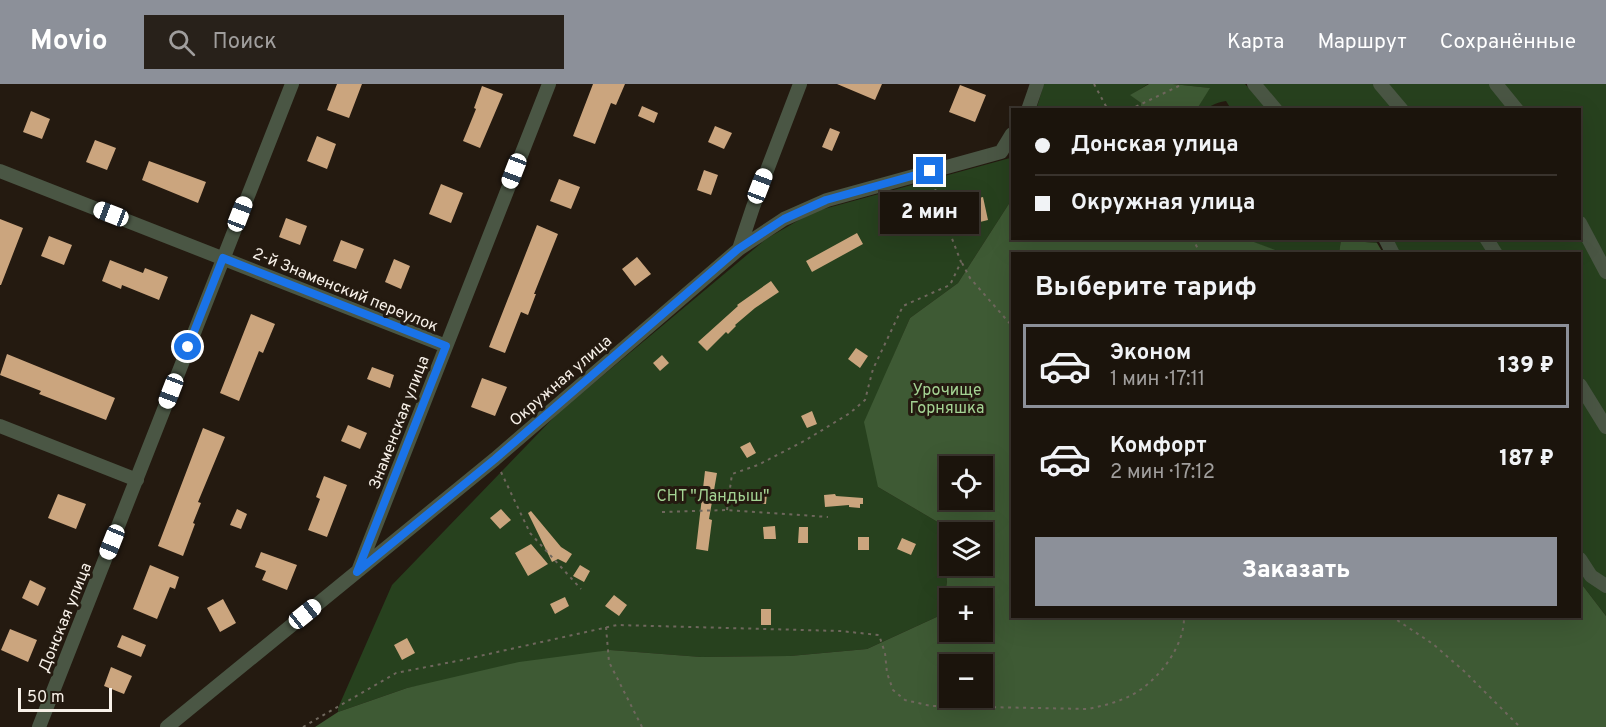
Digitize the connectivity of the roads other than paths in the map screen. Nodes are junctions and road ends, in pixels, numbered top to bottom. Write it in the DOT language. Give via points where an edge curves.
graph roads {
  1 [pos="292,84"];
  2 [pos="549,84"];
  3 [pos="800,84"];
  4 [pos="1037,84"];
  5 [pos="1254,84"];
  6 [pos="1380,84"];
  7 [pos="1496,84"];
  8 [pos="1029,108"];
  9 [pos="1274,108"];
  10 [pos="1400,108"];
  11 [pos="1515,108"];
  12 [pos="1011,136"];
  13 [pos="0,171"];
  14 [pos="1581,225"];
  15 [pos="738,249"];
  16 [pos="223,258"];
  17 [pos="1606,272"];
  18 [pos="446,346"];
  19 [pos="1581,387"];
  20 [pos="0,426"];
  21 [pos="1606,427"];
  22 [pos="136,480"];
  23 [pos="1581,560"];
  24 [pos="357,572"];
  25 [pos="1606,586"];
  26 [pos="39,727"];
  27 [pos="167,727"];
  1 -- 16 [label="street, Донская улица"];
  2 -- 18 [label="street, Знаменская улица"];
  3 -- 15 [label="street"];
  4 -- 8 [label="street"];
  5 -- 9 [label="street"];
  6 -- 10 [label="street"];
  7 -- 11 [label="street"];
  12 -- 15 [label="street, Окружная улица" via="1001,152 826,200 784,219"];
  13 -- 16 [label="street, 2-й Знаменский переулок"];
  14 -- 17 [label="street"];
  15 -- 24 [label="street, Окружная улица" via="495,459"];
  16 -- 18 [label="street, 2-й Знаменский переулок"];
  16 -- 22 [label="street, Донская улица"];
  18 -- 24 [label="street, Знаменская улица"];
  19 -- 21 [label="street"];
  20 -- 22 [label="street"];
  22 -- 26 [label="street, Донская улица"];
  23 -- 25 [label="street" via="1592,576"];
  24 -- 27 [label="street, Окружная улица"];
}
